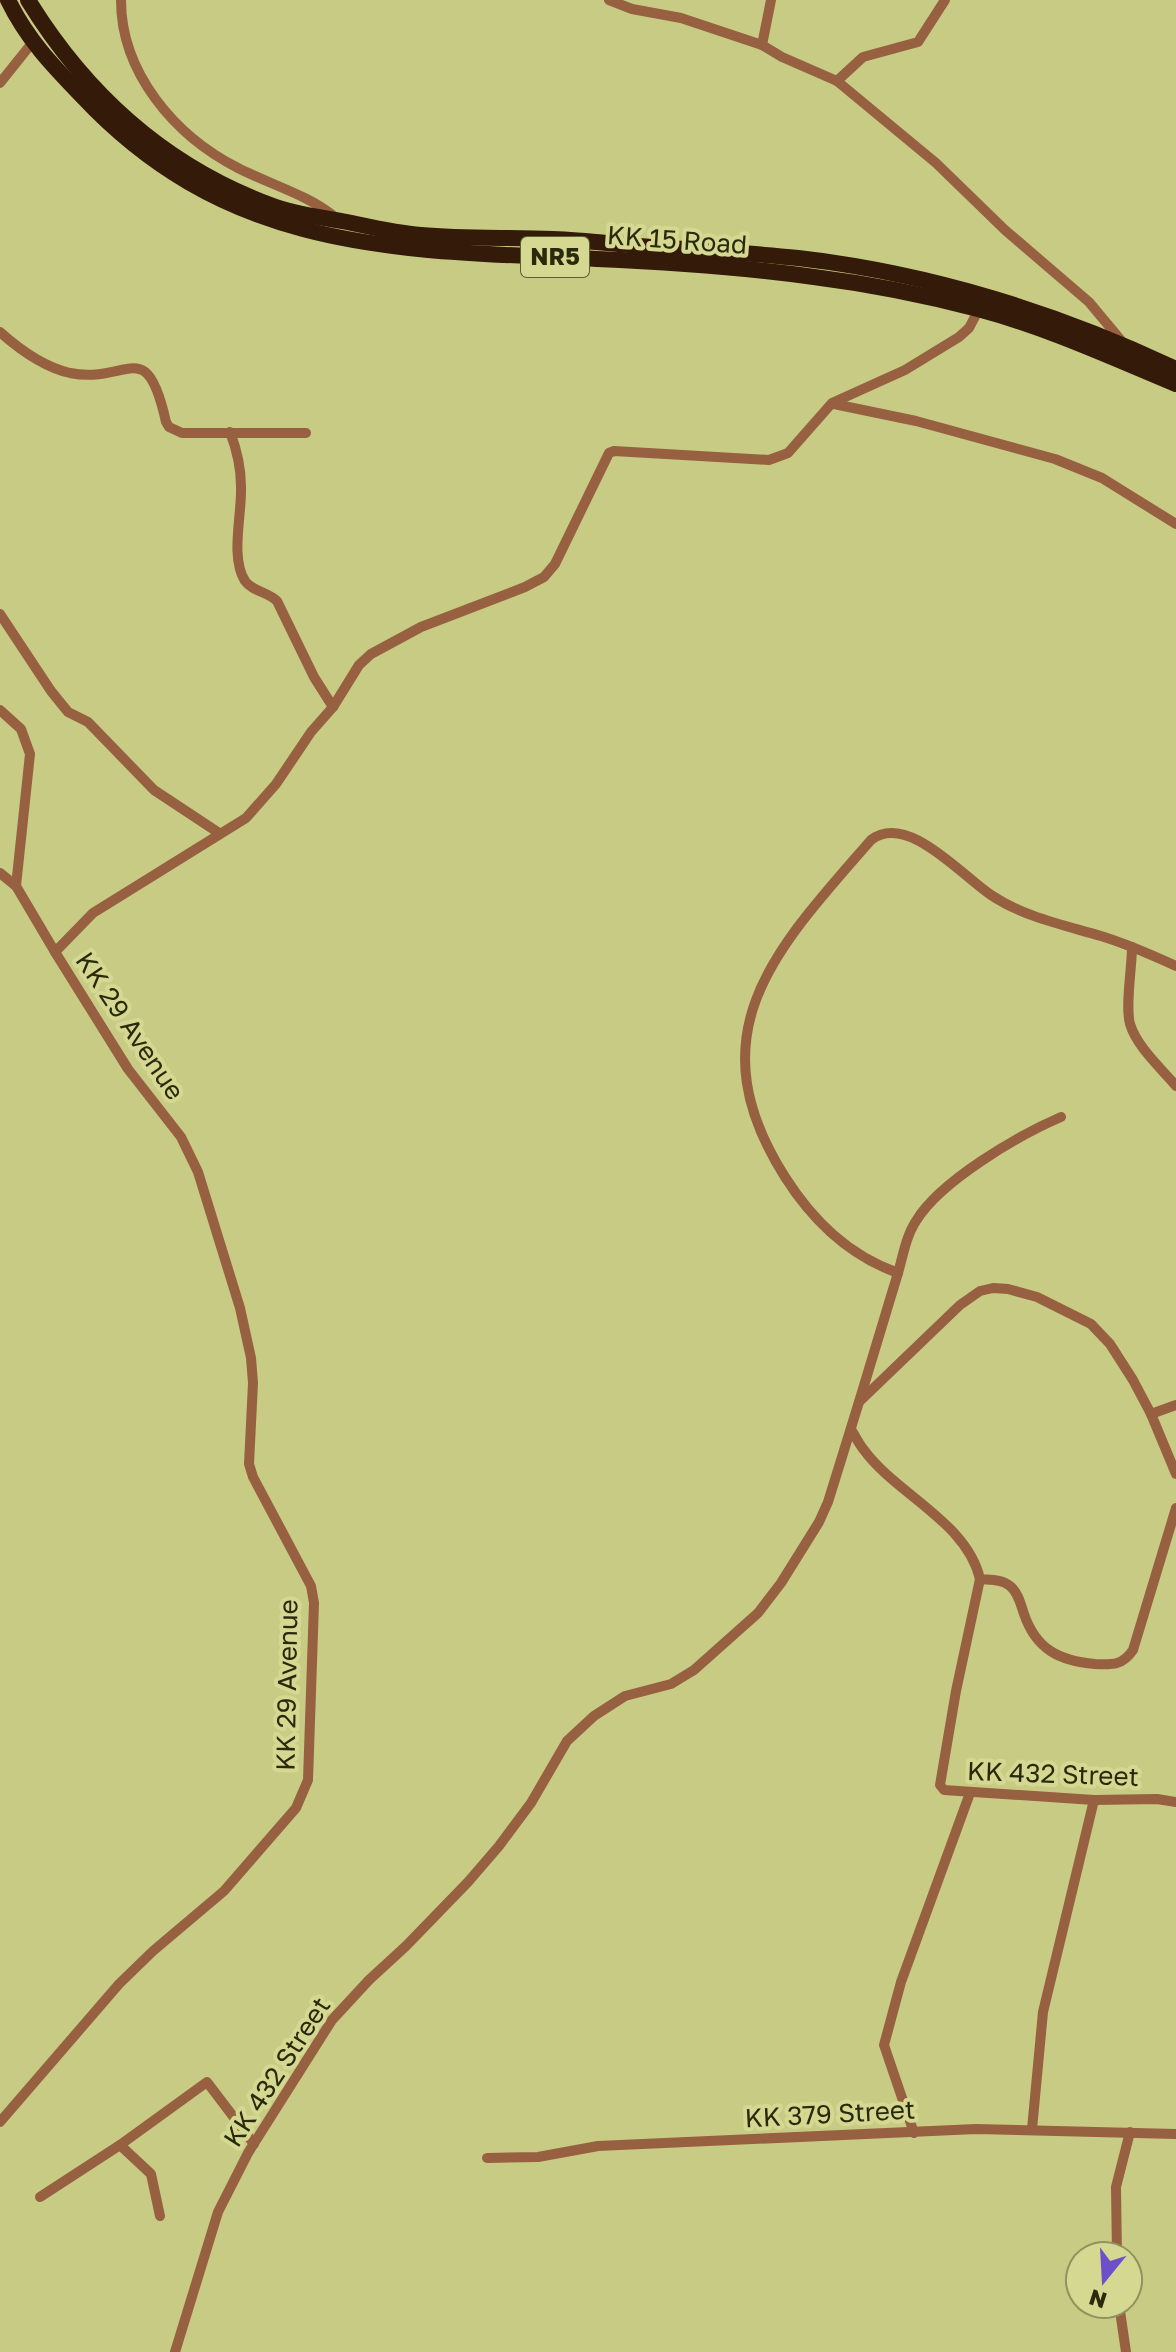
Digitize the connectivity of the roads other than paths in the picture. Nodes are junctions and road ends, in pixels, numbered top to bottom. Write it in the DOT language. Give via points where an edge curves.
graph roads {
  1 [pos="8,0"];
  2 [pos="28,0"];
  3 [pos="121,0"];
  4 [pos="609,0"];
  5 [pos="771,0"];
  6 [pos="945,0"];
  7 [pos="32,43"];
  8 [pos="762,45"];
  9 [pos="837,81"];
  10 [pos="0,83"];
  11 [pos="340,221"];
  12 [pos="979,309"];
  13 [pos="0,333"];
  14 [pos="1125,345"];
  15 [pos="1176,369"];
  16 [pos="1176,384"];
  17 [pos="832,403"];
  18 [pos="230,432"];
  19 [pos="306,433"];
  20 [pos="1176,524"];
  21 [pos="0,615"];
  22 [pos="333,707"];
  23 [pos="0,710"];
  24 [pos="219,833"];
  25 [pos="0,873"];
  26 [pos="16,886"];
  27 [pos="1132,947"];
  28 [pos="55,952"];
  29 [pos="1176,966"];
  30 [pos="1176,1086"];
  31 [pos="1061,1117"];
  32 [pos="898,1273"];
  33 [pos="859,1402"];
  34 [pos="1176,1405"];
  35 [pos="1151,1414"];
  36 [pos="851,1429"];
  37 [pos="1176,1474"];
  38 [pos="1176,1508"];
  39 [pos="980,1579"];
  40 [pos="970,1793"];
  41 [pos="1094,1800"];
  42 [pos="1176,1802"];
  43 [pos="0,2122"];
  44 [pos="1032,2129"];
  45 [pos="1130,2132"];
  46 [pos="914,2133"];
  47 [pos="1176,2134"];
  48 [pos="254,2144"];
  49 [pos="120,2145"];
  50 [pos="487,2158"];
  51 [pos="40,2197"];
  52 [pos="160,2216"];
  53 [pos="1117,2240"];
  54 [pos="1121,2320"];
  55 [pos="175,2352"];
  56 [pos="1126,2352"];
  1 -- 7 [label="highway, KK 15 Road / NR5"];
  2 -- 11 [label="highway, KK 15 Road / NR5" via="92,87 149,139 253,198 301,215"];
  3 -- 11 [label="street" via="132,57 153,95 184,131 206,150 309,199"];
  4 -- 8 [label="street"];
  5 -- 8 [label="street"];
  6 -- 9 [label="street" via="918,42 863,57"];
  7 -- 10 [label="street"];
  7 -- 12 [label="highway, KK 15 Road / NR5" via="97,113 161,166 237,207 300,230 437,252 760,270 875,286"];
  8 -- 9 [label="street"];
  9 -- 14 [label="street" via="1089,302"];
  11 -- 14 [label="highway, KK 15 Road / NR5" via="418,235 554,239 800,258 947,285"];
  12 -- 16 [label="highway, KK 15 Road / NR5"];
  12 -- 17 [label="street, KK 29 Avenue" via="959,337 905,370"];
  13 -- 18 [label="street" via="38,360 69,373 143,371 157,388 169,427 182,433"];
  14 -- 15 [label="highway, KK 15 Road / NR5"];
  17 -- 20 [label="street" via="1055,459 1102,478"];
  17 -- 22 [label="street, KK 29 Avenue" via="780,458 609,453 544,577 380,648 359,665"];
  18 -- 19 [label="street"];
  18 -- 22 [label="street" via="241,484 236,554 244,577 277,601"];
  21 -- 24 [label="street" via="68,712 88,722 154,790"];
  22 -- 24 [label="street, KK 29 Avenue" via="256,808"];
  23 -- 26 [label="street" via="21,729 30,754"];
  24 -- 28 [label="street, KK 29 Avenue" via="93,913"];
  25 -- 26 [label="street"];
  26 -- 28 [label="street"];
  27 -- 29 [label="street"];
  27 -- 30 [label="street" via="1131,1025"];
  27 -- 32 [label="street" via="1009,907 925,844 889,831 871,840 805,919 770,969 751,1010 747,1087 761,1137 798,1198 847,1248"];
  28 -- 43 [label="street, KK 29 Avenue" via="128,1069 181,1137 207,1198 251,1358 249,1464 311,1586 314,1603 308,1780 296,1808 224,1891 119,1984"];
  31 -- 32 [label="street, KK 432 Street" via="991,1155 933,1200 913,1224"];
  32 -- 33 [label="street, KK 432 Street"];
  33 -- 35 [label="street" via="960,1305 993,1288 1037,1297 1091,1324 1110,1344"];
  33 -- 36 [label="street, KK 432 Street"];
  34 -- 35 [label="street"];
  35 -- 37 [label="street"];
  36 -- 39 [label="street" via="870,1457 958,1539 977,1565"];
  36 -- 48 [label="street, KK 432 Street" via="819,1522 758,1613 694,1670 671,1684 625,1696 567,1741 499,1846 332,2020"];
  38 -- 39 [label="street" via="1126,1660 1112,1665 1075,1662 1043,1647 1033,1637 1014,1589 1003,1581"];
  39 -- 40 [label="street, KK 432 Street" via="940,1785"];
  40 -- 41 [label="street, KK 432 Street"];
  40 -- 46 [label="street" via="901,1982 884,2045"];
  41 -- 42 [label="street, KK 432 Street"];
  41 -- 44 [label="street" via="1043,2012"];
  44 -- 45 [label="street, KK 379 Street"];
  44 -- 46 [label="street, KK 379 Street"];
  45 -- 47 [label="street, KK 379 Street"];
  45 -- 53 [label="street" via="1116,2187"];
  46 -- 50 [label="street, KK 379 Street" via="598,2146 538,2157"];
  48 -- 49 [label="street" via="207,2082"];
  48 -- 55 [label="street, KK 432 Street" via="218,2212"];
  49 -- 51 [label="street"];
  49 -- 52 [label="street" via="151,2174"];
  54 -- 56 [label="street"];
}
